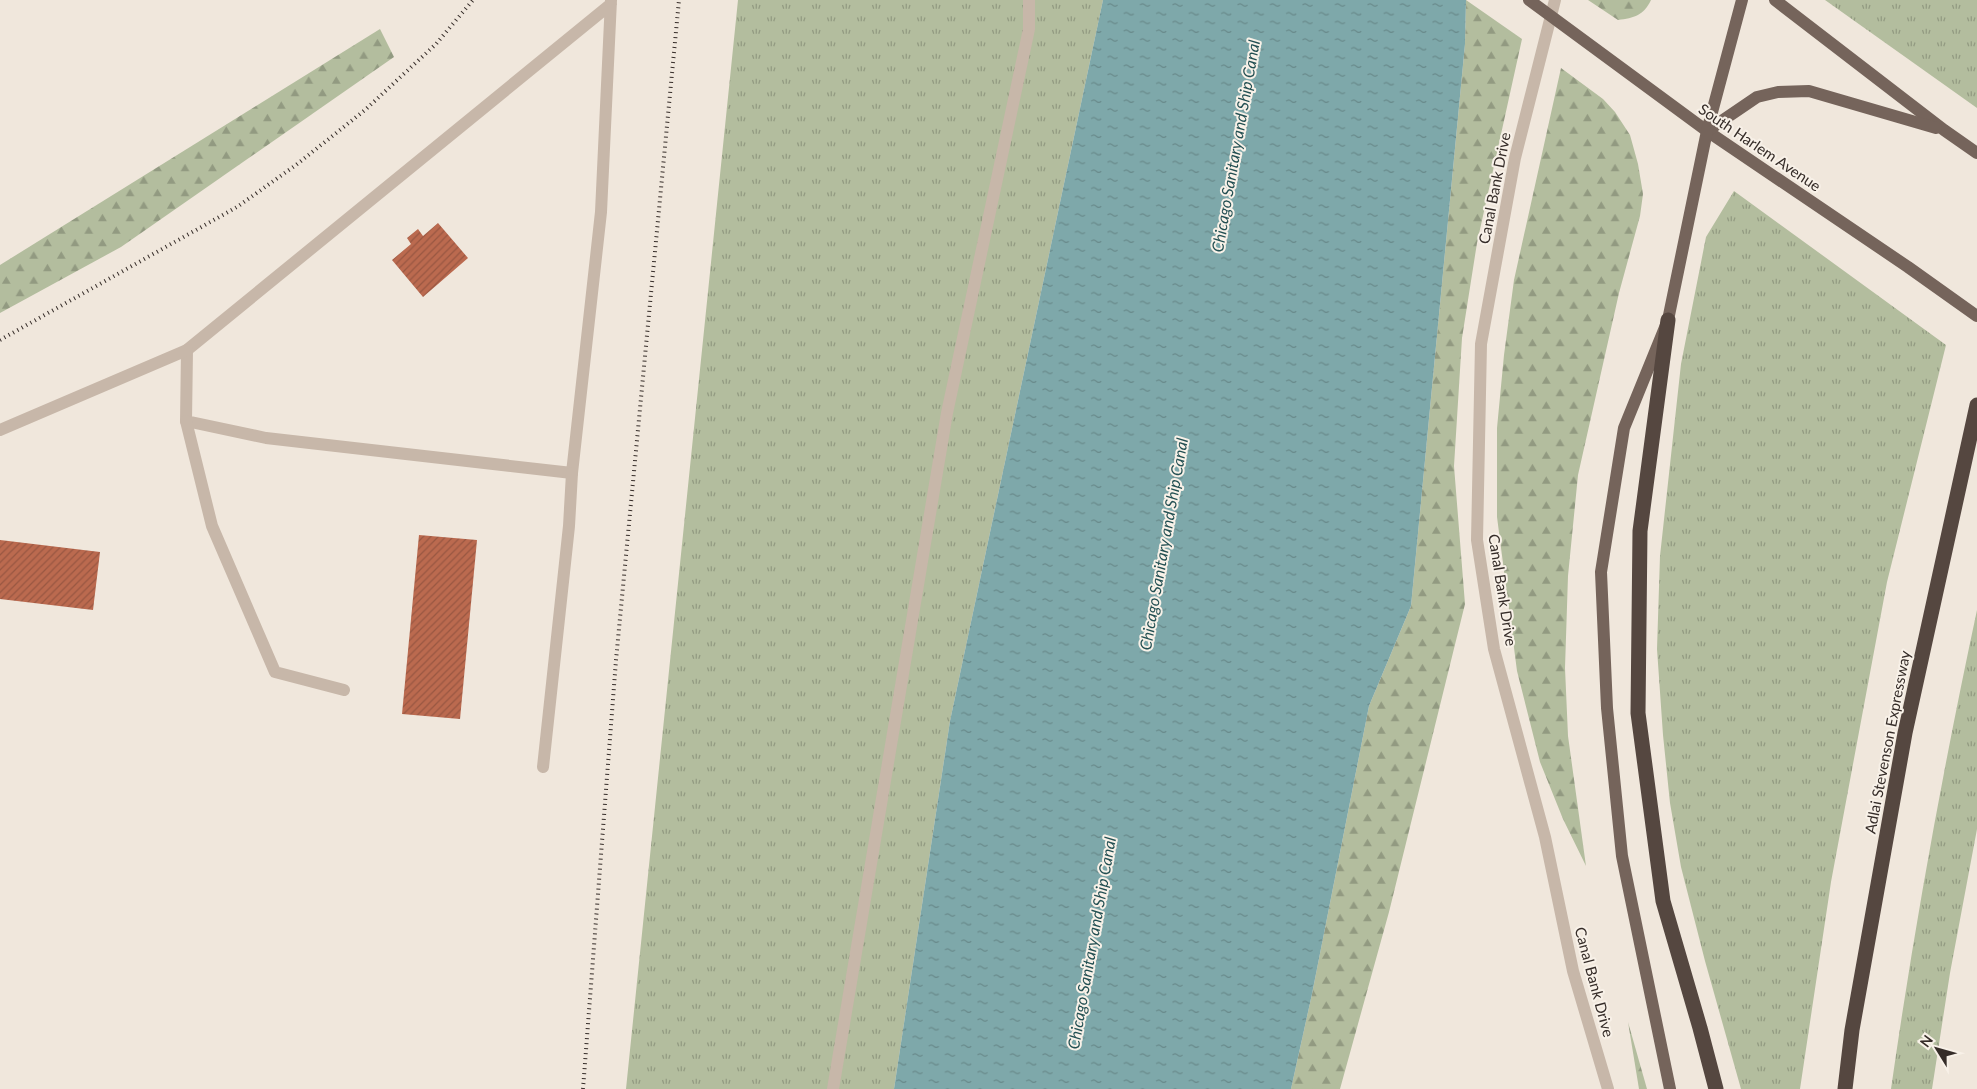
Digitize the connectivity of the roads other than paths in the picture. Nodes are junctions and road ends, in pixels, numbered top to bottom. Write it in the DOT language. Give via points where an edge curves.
graph roads {
  1 [pos="1029,0"];
  2 [pos="1529,0"];
  3 [pos="1555,0"];
  4 [pos="1742,0"];
  5 [pos="1775,0"];
  6 [pos="611,2"];
  7 [pos="1944,130"];
  8 [pos="1707,131"];
  9 [pos="1977,153"];
  10 [pos="1977,316"];
  11 [pos="1668,320"];
  12 [pos="187,350"];
  13 [pos="1977,405"];
  14 [pos="186,421"];
  15 [pos="0,430"];
  16 [pos="572,473"];
  17 [pos="344,690"];
  18 [pos="543,767"];
  19 [pos="833,1089"];
  20 [pos="1608,1089"];
  21 [pos="1670,1089"];
  22 [pos="1716,1089"];
  23 [pos="1844,1089"];
  1 -- 19 [label="street" via="1029,28 947,413"];
  2 -- 8 [label="main road, South Harlem Avenue"];
  3 -- 20 [label="street, Canal Bank Drive" via="1515,158 1481,344 1476,540 1494,649 1545,838 1573,971"];
  4 -- 8 [label="main road"];
  5 -- 7 [label="main road"];
  6 -- 12 [label="street"];
  6 -- 16 [label="street" via="601,212"];
  7 -- 8 [label="main road" via="1809,91 1778,92 1757,97"];
  7 -- 9 [label="main road"];
  8 -- 10 [label="main road, South Harlem Avenue"];
  8 -- 11 [label="main road"];
  11 -- 21 [label="main road" via="1624,428 1602,572 1607,708 1622,856"];
  11 -- 22 [label="highway" via="1640,531 1638,713 1663,901"];
  12 -- 14 [label="street"];
  12 -- 15 [label="street"];
  13 -- 23 [label="highway, Adlai Stevenson Expressway" via="1905,733"];
  14 -- 16 [label="street" via="266,438"];
  14 -- 17 [label="street" via="212,526 275,672"];
  16 -- 18 [label="street"];
}
